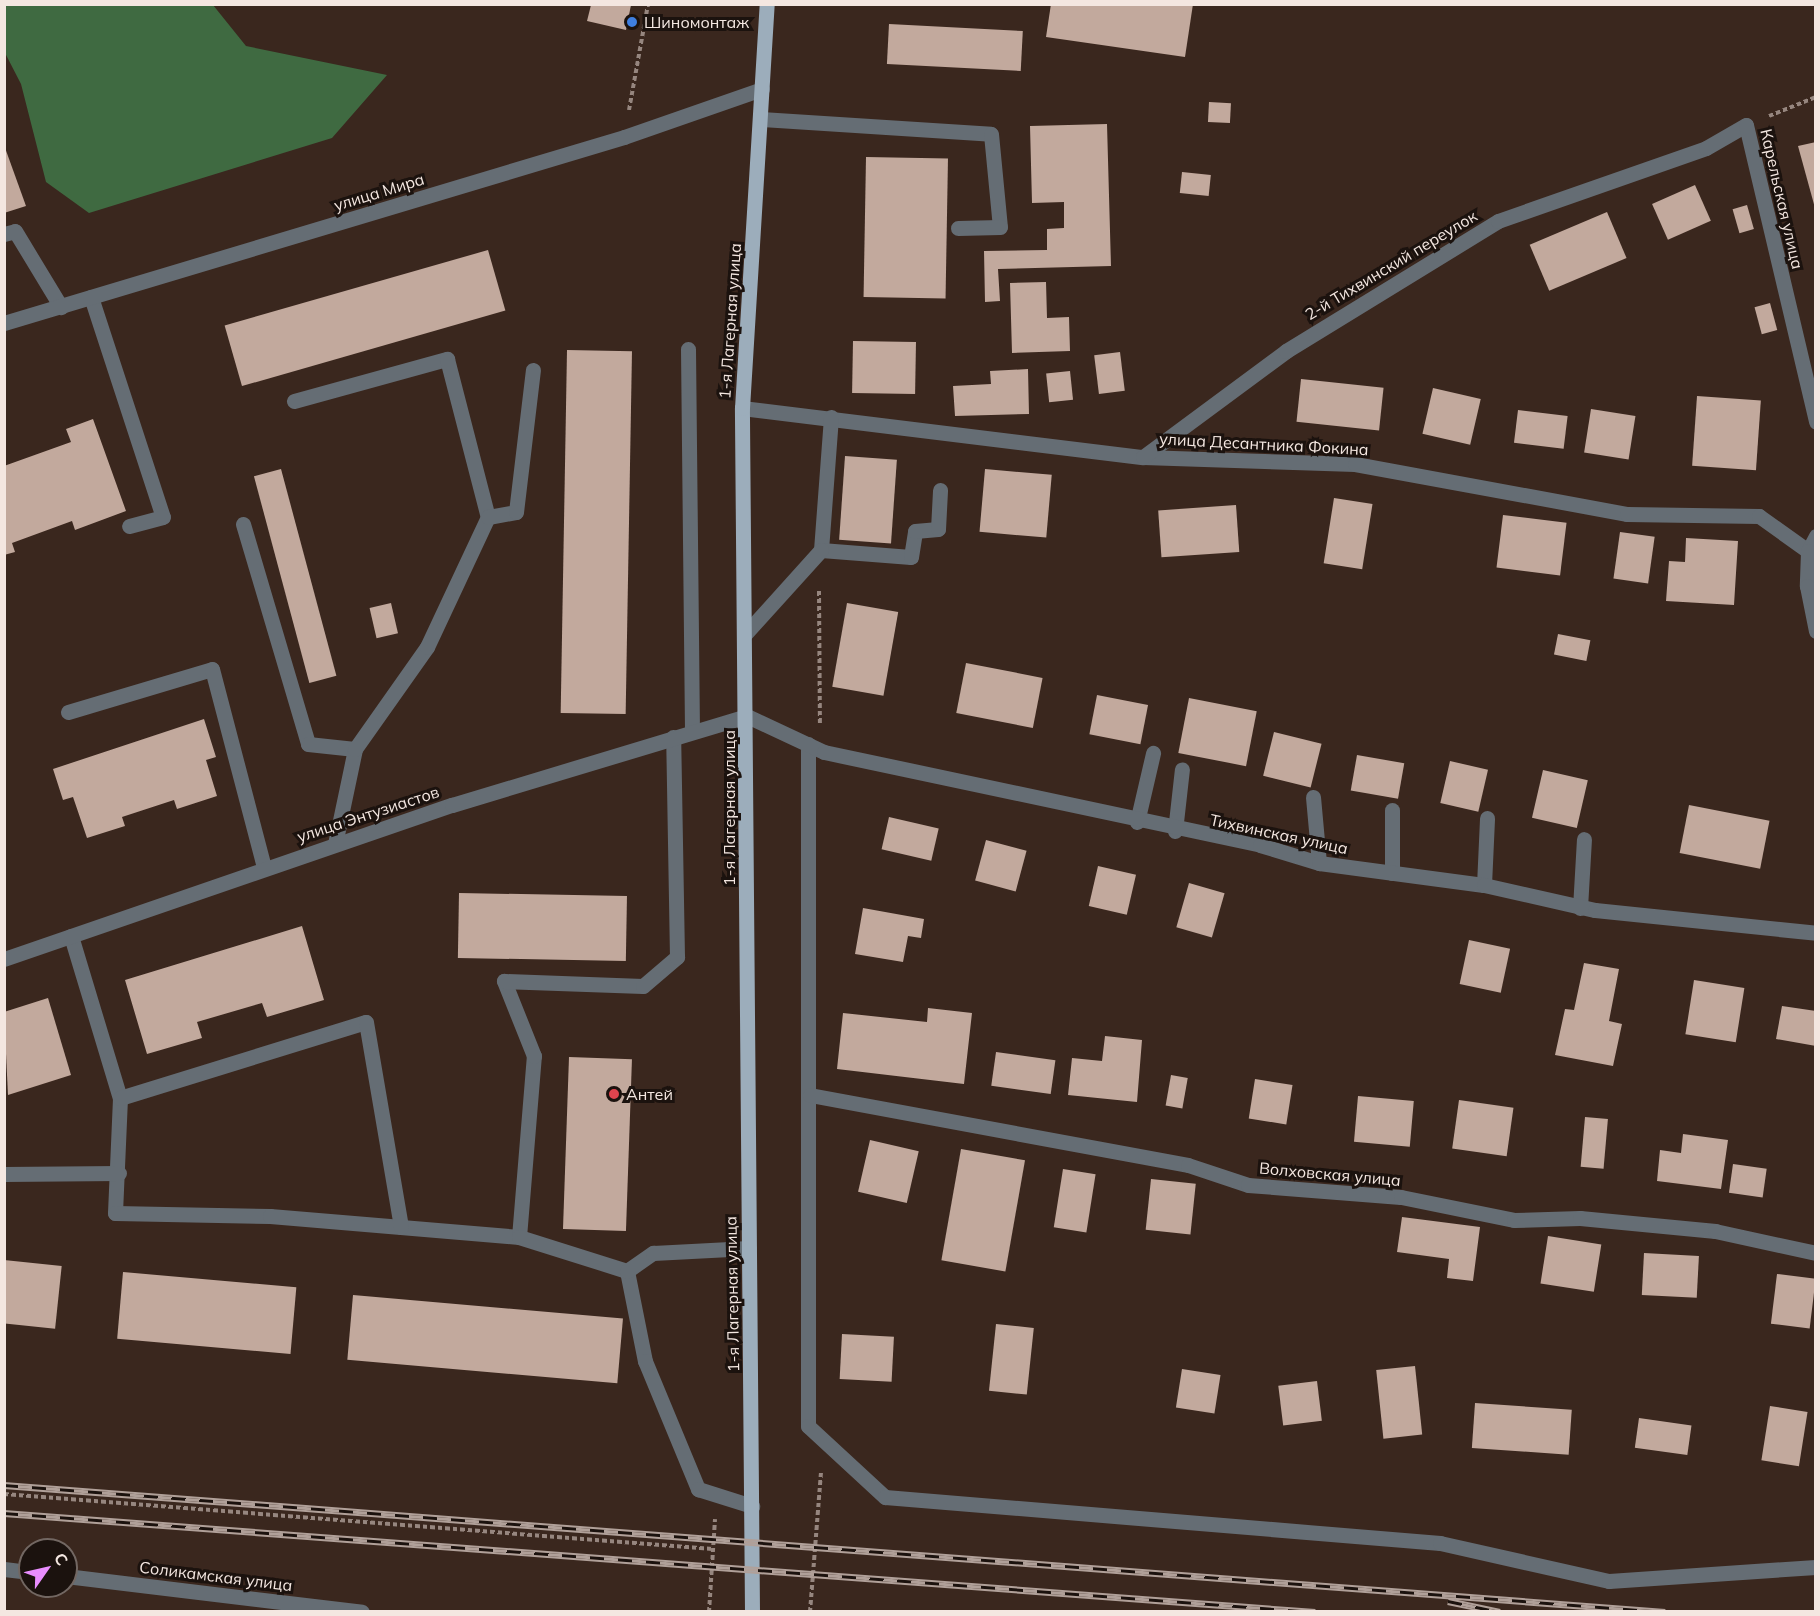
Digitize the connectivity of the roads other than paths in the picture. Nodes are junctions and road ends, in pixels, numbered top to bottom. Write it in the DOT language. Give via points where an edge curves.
graph roads {
  1 [pos="767,4"];
  2 [pos="762,89"];
  3 [pos="761,119"];
  4 [pos="1746,125"];
  5 [pos="958,228"];
  6 [pos="4,234"];
  7 [pos="91,297"];
  8 [pos="61,307"];
  9 [pos="4,323"];
  10 [pos="688,349"];
  11 [pos="533,370"];
  12 [pos="294,401"];
  13 [pos="742,408"];
  14 [pos="831,417"];
  15 [pos="1815,422"];
  16 [pos="1143,457"];
  17 [pos="940,490"];
  18 [pos="488,517"];
  19 [pos="243,524"];
  20 [pos="129,526"];
  21 [pos="1815,536"];
  22 [pos="820,550"];
  23 [pos="1808,551"];
  24 [pos="1815,631"];
  25 [pos="746,633"];
  26 [pos="68,712"];
  27 [pos="747,716"];
  28 [pos="692,731"];
  29 [pos="673,737"];
  30 [pos="808,744"];
  31 [pos="355,749"];
  32 [pos="1152,753"];
  33 [pos="1182,769"];
  34 [pos="1313,797"];
  35 [pos="1392,810"];
  36 [pos="1487,818"];
  37 [pos="1137,822"];
  38 [pos="1175,831"];
  39 [pos="1584,839"];
  40 [pos="334,844"];
  41 [pos="1319,863"];
  42 [pos="264,867"];
  43 [pos="1392,873"];
  44 [pos="1484,885"];
  45 [pos="1580,908"];
  46 [pos="1815,933"];
  47 [pos="71,936"];
  48 [pos="4,959"];
  49 [pos="810,1095"];
  50 [pos="120,1098"];
  51 [pos="119,1173"];
  52 [pos="4,1174"];
  53 [pos="401,1227"];
  54 [pos="519,1237"];
  55 [pos="749,1248"];
  56 [pos="1815,1253"];
  57 [pos="627,1271"];
  58 [pos="752,1506"];
  59 [pos="1815,1567"];
  60 [pos="78,1577"];
  61 [pos="362,1611"];
  62 [pos="752,1611"];
  1 -- 2 [label="main road, 1-я Лагерная улица"];
  2 -- 3 [label="main road, 1-я Лагерная улица"];
  2 -- 7 [label="street, улица Мира" via="624,137"];
  3 -- 5 [label="street" via="992,134 1000,227"];
  3 -- 13 [label="main road, 1-я Лагерная улица"];
  4 -- 15 [label="street, Карельская улица"];
  4 -- 16 [label="street, 2-й Тихвинский переулок" via="1706,148 1498,221 1286,351"];
  6 -- 8 [label="street" via="15,231"];
  7 -- 8 [label="street, улица Мира"];
  7 -- 20 [label="street" via="162,517"];
  8 -- 9 [label="street, улица Мира"];
  10 -- 28 [label="street"];
  11 -- 18 [label="street" via="516,512"];
  12 -- 18 [label="street" via="447,360"];
  13 -- 14 [label="street, улица Десантника Фокина"];
  13 -- 25 [label="main road, 1-я Лагерная улица"];
  14 -- 16 [label="street, улица Десантника Фокина"];
  14 -- 22 [label="street"];
  16 -- 23 [label="street, улица Десантника Фокина" via="1355,464 1627,514 1759,516"];
  17 -- 22 [label="street" via="938,529 915,531 911,557"];
  18 -- 31 [label="street" via="427,647"];
  19 -- 31 [label="street" via="309,744"];
  21 -- 23 [label="street"];
  22 -- 25 [label="street"];
  23 -- 24 [label="street" via="1807,586"];
  25 -- 27 [label="main road, 1-я Лагерная улица"];
  26 -- 42 [label="street" via="212,669"];
  27 -- 28 [label="street, улица Энтузиастов"];
  27 -- 30 [label="street, Тихвинская улица"];
  27 -- 55 [label="main road, 1-я Лагерная улица"];
  28 -- 29 [label="street, улица Энтузиастов"];
  29 -- 40 [label="street, улица Энтузиастов"];
  29 -- 54 [label="street" via="677,957 643,986 504,981 534,1056"];
  30 -- 37 [label="street, Тихвинская улица"];
  30 -- 49 [label="street"];
  31 -- 40 [label="street"];
  32 -- 37 [label="street"];
  33 -- 38 [label="street"];
  34 -- 41 [label="street"];
  35 -- 43 [label="street"];
  36 -- 44 [label="street"];
  37 -- 38 [label="street, Тихвинская улица"];
  38 -- 41 [label="street, Тихвинская улица" via="1260,845"];
  39 -- 45 [label="street"];
  40 -- 42 [label="street, улица Энтузиастов"];
  41 -- 43 [label="street, Тихвинская улица"];
  42 -- 47 [label="street, улица Энтузиастов"];
  43 -- 44 [label="street, Тихвинская улица"];
  44 -- 45 [label="street, Тихвинская улица"];
  45 -- 46 [label="street, Тихвинская улица"];
  47 -- 48 [label="street, улица Энтузиастов"];
  47 -- 50 [label="street"];
  49 -- 56 [label="street, Волховская улица" via="1188,1165 1248,1185 1401,1197 1514,1220 1580,1218 1715,1231"];
  49 -- 59 [label="street" via="808,1425 885,1497 1440,1543 1609,1581"];
  50 -- 51 [label="street"];
  50 -- 53 [label="street" via="366,1022"];
  51 -- 52 [label="street"];
  51 -- 53 [label="street" via="115,1213 270,1216"];
  53 -- 54 [label="street"];
  54 -- 57 [label="street"];
  55 -- 57 [label="street" via="653,1253"];
  55 -- 58 [label="main road, 1-я Лагерная улица"];
  57 -- 58 [label="street" via="645,1360 698,1489"];
  58 -- 62 [label="main road, 1-я Лагерная улица"];
  60 -- 61 [label="street, Соликамская улица"];
}
